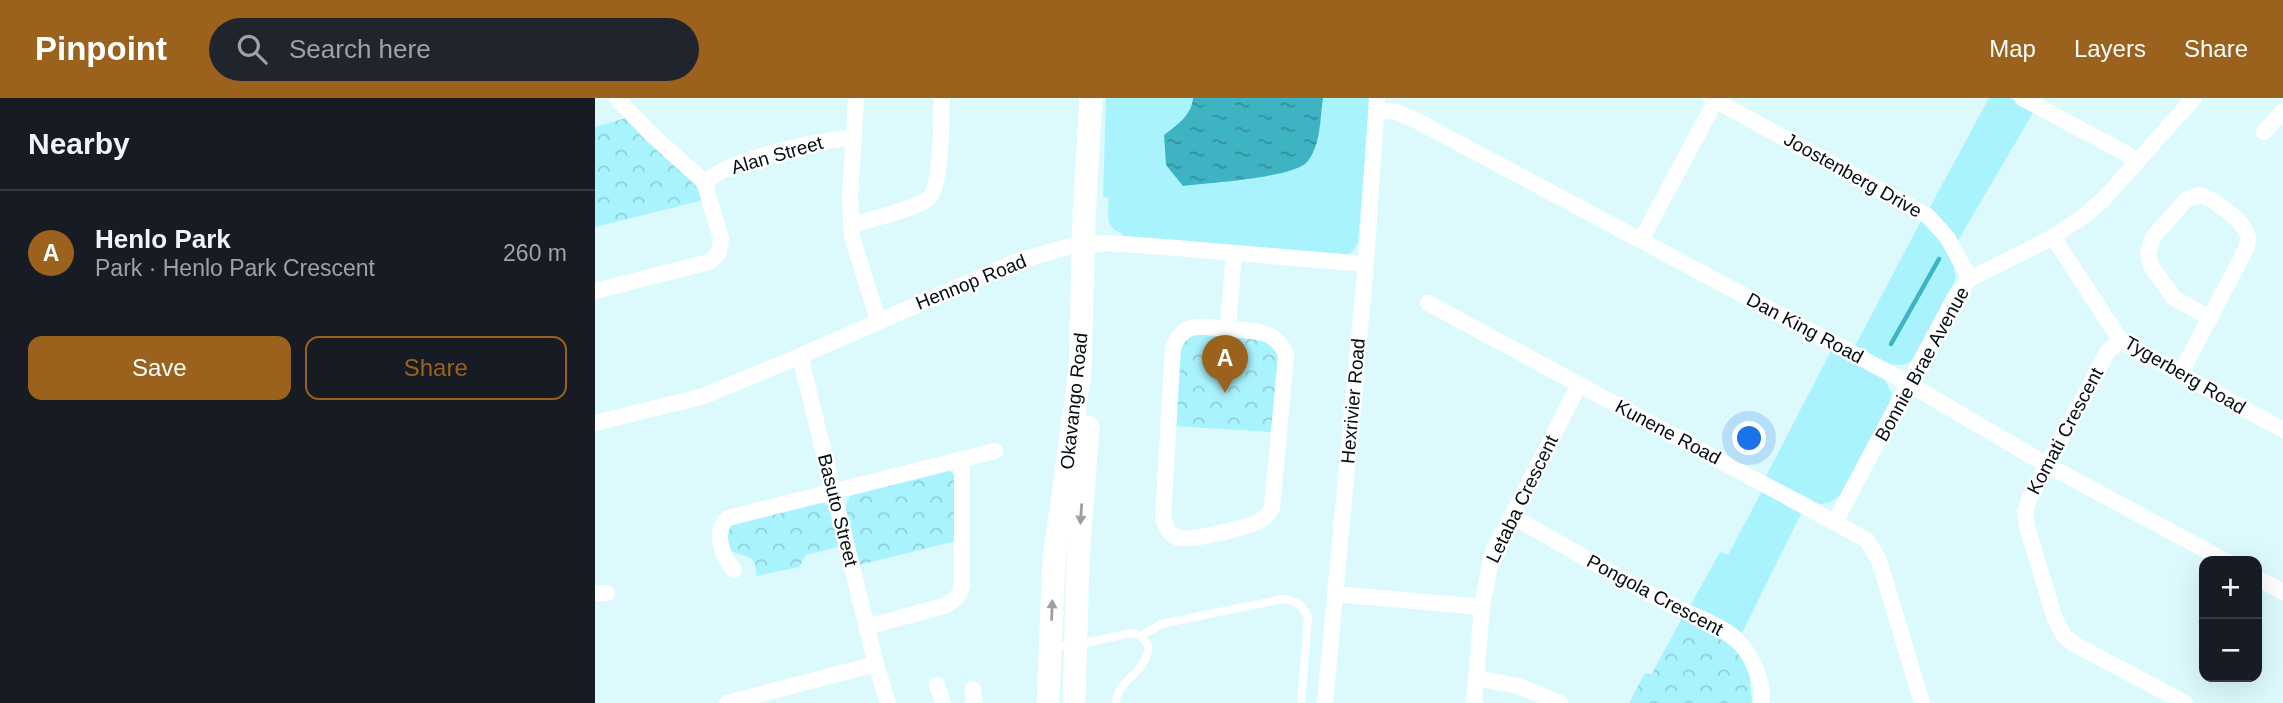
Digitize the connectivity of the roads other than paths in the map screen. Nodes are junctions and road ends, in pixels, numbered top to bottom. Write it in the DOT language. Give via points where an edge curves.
graph roads {
  1 [pos="617,98"];
  2 [pos="856,98"];
  3 [pos="942,98"];
  4 [pos="1091,98"];
  5 [pos="1102,98"];
  6 [pos="2022,98"];
  7 [pos="2194,98"];
  8 [pos="1714,99"];
  9 [pos="1377,104"];
  10 [pos="2283,111"];
  11 [pos="2264,132"];
  12 [pos="854,138"];
  13 [pos="2136,162"];
  14 [pos="704,182"];
  15 [pos="851,225"];
  16 [pos="2053,237"];
  17 [pos="1641,240"];
  18 [pos="1090,243"];
  19 [pos="1234,253"];
  20 [pos="1366,264"];
  21 [pos="1970,279"];
  22 [pos="595,290"];
  23 [pos="1428,303"];
  24 [pos="2210,318"];
  25 [pos="878,320"];
  26 [pos="1228,329"];
  27 [pos="2121,341"];
  28 [pos="800,356"];
  29 [pos="2180,374"];
  30 [pos="1909,384"];
  31 [pos="1579,385"];
  32 [pos="595,423"];
  33 [pos="2283,430"];
  34 [pos="995,451"];
  35 [pos="962,459"];
  36 [pos="2047,465"];
  37 [pos="834,491"];
  38 [pos="1512,516"];
  39 [pos="1835,522"];
  40 [pos="2217,556"];
  41 [pos="734,570"];
  42 [pos="2262,581"];
  43 [pos="2283,592"];
  44 [pos="1335,594"];
  45 [pos="1482,607"];
  46 [pos="866,626"];
  47 [pos="1140,636"];
  48 [pos="1076,645"];
  49 [pos="1050,646"];
  50 [pos="876,664"];
  51 [pos="1476,678"];
  52 [pos="937,685"];
  53 [pos="727,703"];
  54 [pos="888,703"];
  55 [pos="943,703"];
  56 [pos="1048,703"];
  57 [pos="1074,703"];
  58 [pos="1116,703"];
  59 [pos="1301,703"];
  60 [pos="1325,703"];
  61 [pos="1474,703"];
  62 [pos="1560,703"];
  63 [pos="1761,703"];
  64 [pos="1922,703"];
  65 [pos="2185,703"];
  1 -- 14 [label="street"];
  2 -- 12 [label="street"];
  3 -- 15 [label="street" via="937,177 928,199"];
  4 -- 18 [label="main road, Okavango Road"];
  5 -- 18 [label="main road, Okavango Road"];
  6 -- 13 [label="street"];
  7 -- 13 [label="street, Bonnie Brae Avenue"];
  8 -- 17 [label="street"];
  8 -- 21 [label="street, Joostenberg Drive" via="1929,216 1947,237"];
  9 -- 17 [label="street, Dan King Road"];
  9 -- 20 [label="street, Hexrivier Road"];
  10 -- 11 [label="street"];
  12 -- 14 [label="street, Alan Street" via="764,157 728,168"];
  12 -- 15 [label="street"];
  13 -- 16 [label="street, Bonnie Brae Avenue" via="2094,208"];
  14 -- 22 [label="street" via="721,238 717,257"];
  15 -- 25 [label="street"];
  16 -- 21 [label="street, Bonnie Brae Avenue"];
  16 -- 27 [label="street, Tygerberg Road"];
  17 -- 30 [label="street, Dan King Road"];
  18 -- 19 [label="street, Hennop Road"];
  18 -- 25 [label="street, Hennop Road" via="1014,262"];
  18 -- 48 [label="main road, Okavango Road, one-way" via="1094,366 1077,560"];
  49 -- 18 [label="main road, Okavango Road, one-way" via="1054,560 1080,371"];
  19 -- 20 [label="street, Hennop Road"];
  19 -- 26 [label="street"];
  20 -- 44 [label="street, Hexrivier Road"];
  21 -- 30 [label="street, Bonnie Brae Avenue" via="1956,295"];
  23 -- 31 [label="street, Kunene Road"];
  24 -- 24 [label="street" via="2248,237 2213,200 2198,195 2186,200 2153,237 2148,253 2151,266 2174,298"];
  24 -- 29 [label="street"];
  25 -- 28 [label="street, Hennop Road"];
  26 -- 26 [label="street" via="1188,328 1173,348 1163,507 1165,527 1179,538 1258,522 1272,508 1286,356 1273,337 1263,332"];
  27 -- 29 [label="street, Tygerberg Road"];
  27 -- 36 [label="street, Komati Crescent" via="2108,351"];
  28 -- 32 [label="street, Hennop Road" via="704,396"];
  28 -- 37 [label="street, Basuto Street"];
  29 -- 33 [label="street, Tygerberg Road"];
  30 -- 36 [label="street, Dan King Road"];
  30 -- 39 [label="street, Bonnie Brae Avenue"];
  31 -- 38 [label="street, Letaba Crescent"];
  31 -- 39 [label="street, Kunene Road"];
  34 -- 35 [label="street"];
  35 -- 37 [label="street"];
  35 -- 46 [label="street" via="960,594 944,606"];
  36 -- 40 [label="street, Dan King Road"];
  36 -- 65 [label="street, Komati Crescent" via="2029,499 2025,520 2055,619 2076,645"];
  37 -- 41 [label="street" via="728,518 720,535 725,557"];
  37 -- 46 [label="street, Basuto Street"];
  38 -- 45 [label="street, Letaba Crescent" via="1492,554"];
  38 -- 63 [label="street, Pongola Crescent" via="1736,638 1759,678"];
  39 -- 64 [label="street, Kunene Road" via="1861,536 1875,552"];
  42 -- 43 [label="street"];
  44 -- 45 [label="street"];
  44 -- 60 [label="street, Hexrivier Road"];
  45 -- 51 [label="street, Letaba Crescent"];
  46 -- 50 [label="street, Basuto Street"];
  47 -- 48 [label="lane" via="1131,633"];
  47 -- 58 [label="lane" via="1148,645 1147,657 1120,687"];
  47 -- 59 [label="lane" via="1161,624 1283,598 1297,601 1308,617"];
  48 -- 49 [label="lane"];
  48 -- 57 [label="main road, Okavango Road"];
  49 -- 56 [label="main road, Okavango Road"];
  50 -- 53 [label="street"];
  50 -- 54 [label="street, Basuto Street"];
  51 -- 61 [label="street, Letaba Crescent"];
  51 -- 62 [label="street" via="1518,686"];
  52 -- 55 [label="street"];
}
